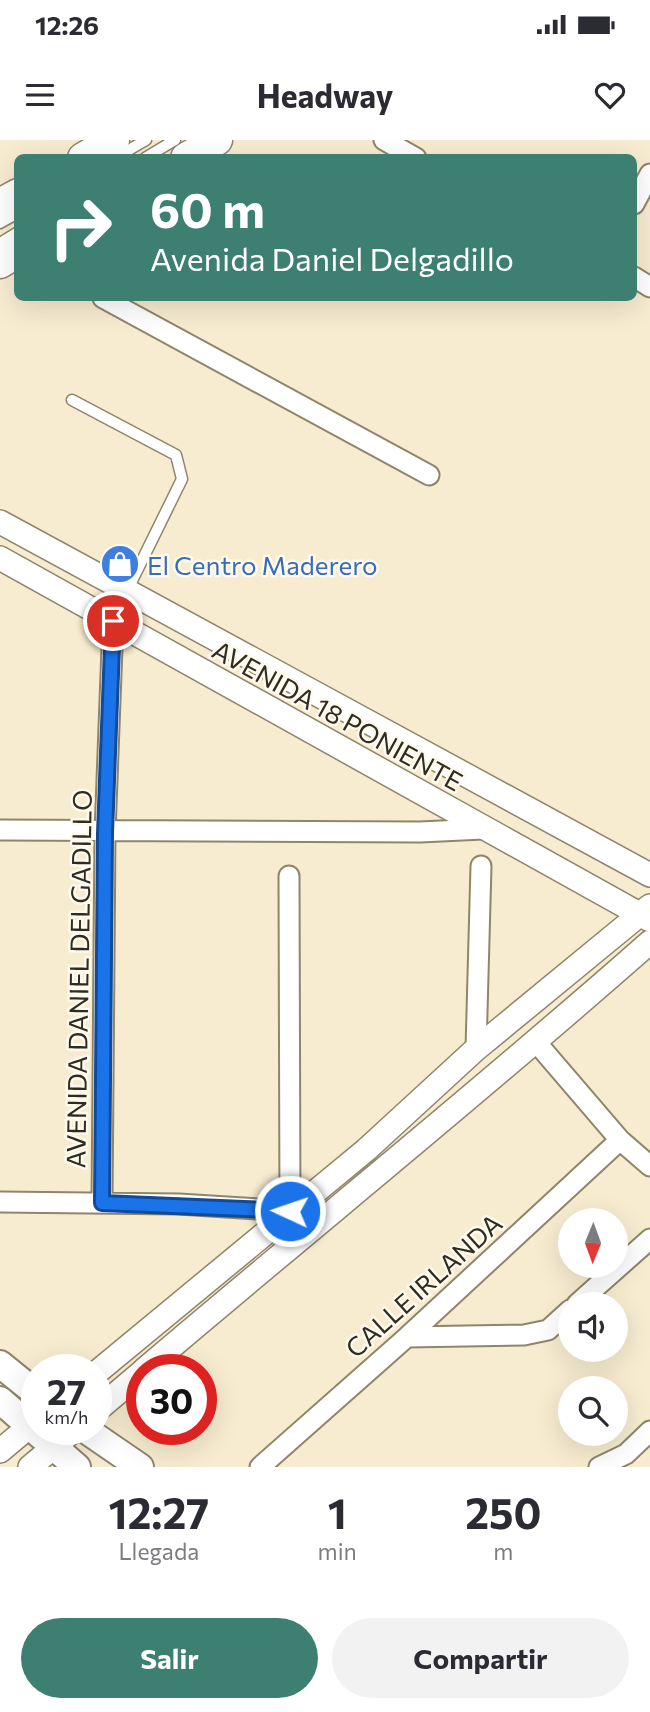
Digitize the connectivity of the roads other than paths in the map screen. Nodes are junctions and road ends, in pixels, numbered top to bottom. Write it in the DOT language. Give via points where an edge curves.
graph roads {
  1 [pos="114,140"];
  2 [pos="146,140"];
  3 [pos="175,140"];
  4 [pos="217,140"];
  5 [pos="384,140"];
  6 [pos="90,154"];
  7 [pos="122,154"];
  8 [pos="152,154"];
  9 [pos="193,154"];
  10 [pos="409,154"];
  11 [pos="650,174"];
  12 [pos="637,198"];
  13 [pos="109,301"];
  14 [pos="72,400"];
  15 [pos="429,475"];
  16 [pos="0,522"];
  17 [pos="0,558"];
  18 [pos="127,592"];
  19 [pos="113,621"];
  20 [pos="483,829"];
  21 [pos="0,830"];
  22 [pos="105,833"];
  23 [pos="481,866"];
  24 [pos="650,875"];
  25 [pos="289,876"];
  26 [pos="647,913"];
  27 [pos="650,942"];
  28 [pos="536,1042"];
  29 [pos="476,1049"];
  30 [pos="620,1140"];
  31 [pos="650,1166"];
  32 [pos="0,1202"];
  33 [pos="102,1203"];
  34 [pos="290,1211"];
  35 [pos="650,1239"];
  36 [pos="590,1292"];
  37 [pos="558,1321"];
  38 [pos="407,1337"];
  39 [pos="163,1354"];
  40 [pos="112,1360"];
  41 [pos="0,1364"];
  42 [pos="21,1381"];
  43 [pos="126,1385"];
  44 [pos="112,1397"];
  45 [pos="0,1400"];
  46 [pos="21,1415"];
  47 [pos="650,1431"];
  48 [pos="21,1433"];
  49 [pos="55,1445"];
  50 [pos="108,1445"];
  51 [pos="52,1447"];
  52 [pos="0,1451"];
  53 [pos="30,1467"];
  54 [pos="77,1467"];
  55 [pos="140,1467"];
  56 [pos="260,1467"];
  57 [pos="599,1467"];
  1 -- 6 [label="main road"];
  2 -- 7 [label="lane"];
  3 -- 8 [label="lane"];
  4 -- 9 [label="main road"];
  5 -- 10 [label="street"];
  11 -- 12 [label="street"];
  13 -- 15 [label="street"];
  14 -- 18 [label="lane" via="176,455 182,479"];
  16 -- 18 [label="street, AVENIDA 18 PONIENTE"];
  17 -- 19 [label="street, AVENIDA 18 PONIENTE"];
  18 -- 19 [label="street, AVENIDA DANIEL DELGADILLO"];
  18 -- 24 [label="street, AVENIDA 18 PONIENTE"];
  19 -- 20 [label="street, AVENIDA 18 PONIENTE"];
  19 -- 22 [label="street, AVENIDA DANIEL DELGADILLO"];
  20 -- 22 [label="street"];
  20 -- 26 [label="street, AVENIDA 18 PONIENTE"];
  21 -- 22 [label="street"];
  22 -- 33 [label="street, AVENIDA DANIEL DELGADILLO"];
  23 -- 29 [label="street"];
  25 -- 34 [label="street"];
  26 -- 29 [label="street"];
  27 -- 28 [label="street"];
  28 -- 30 [label="street"];
  28 -- 39 [label="street"];
  29 -- 34 [label="street" via="366,1150"];
  30 -- 31 [label="street"];
  30 -- 38 [label="street, CALLE IRLANDA"];
  32 -- 33 [label="street"];
  33 -- 34 [label="street"];
  34 -- 40 [label="street"];
  35 -- 36 [label="street"];
  37 -- 38 [label="street" via="548,1330 524,1335"];
  38 -- 56 [label="street, CALLE IRLANDA"];
  41 -- 42 [label="main road"];
  43 -- 44 [label="street"];
  45 -- 46 [label="main road"];
  47 -- 57 [label="street" via="626,1454"];
  48 -- 52 [label="street"];
  49 -- 51 [label="street"];
  50 -- 55 [label="main road"];
  51 -- 53 [label="street"];
  51 -- 54 [label="main road"];
}
